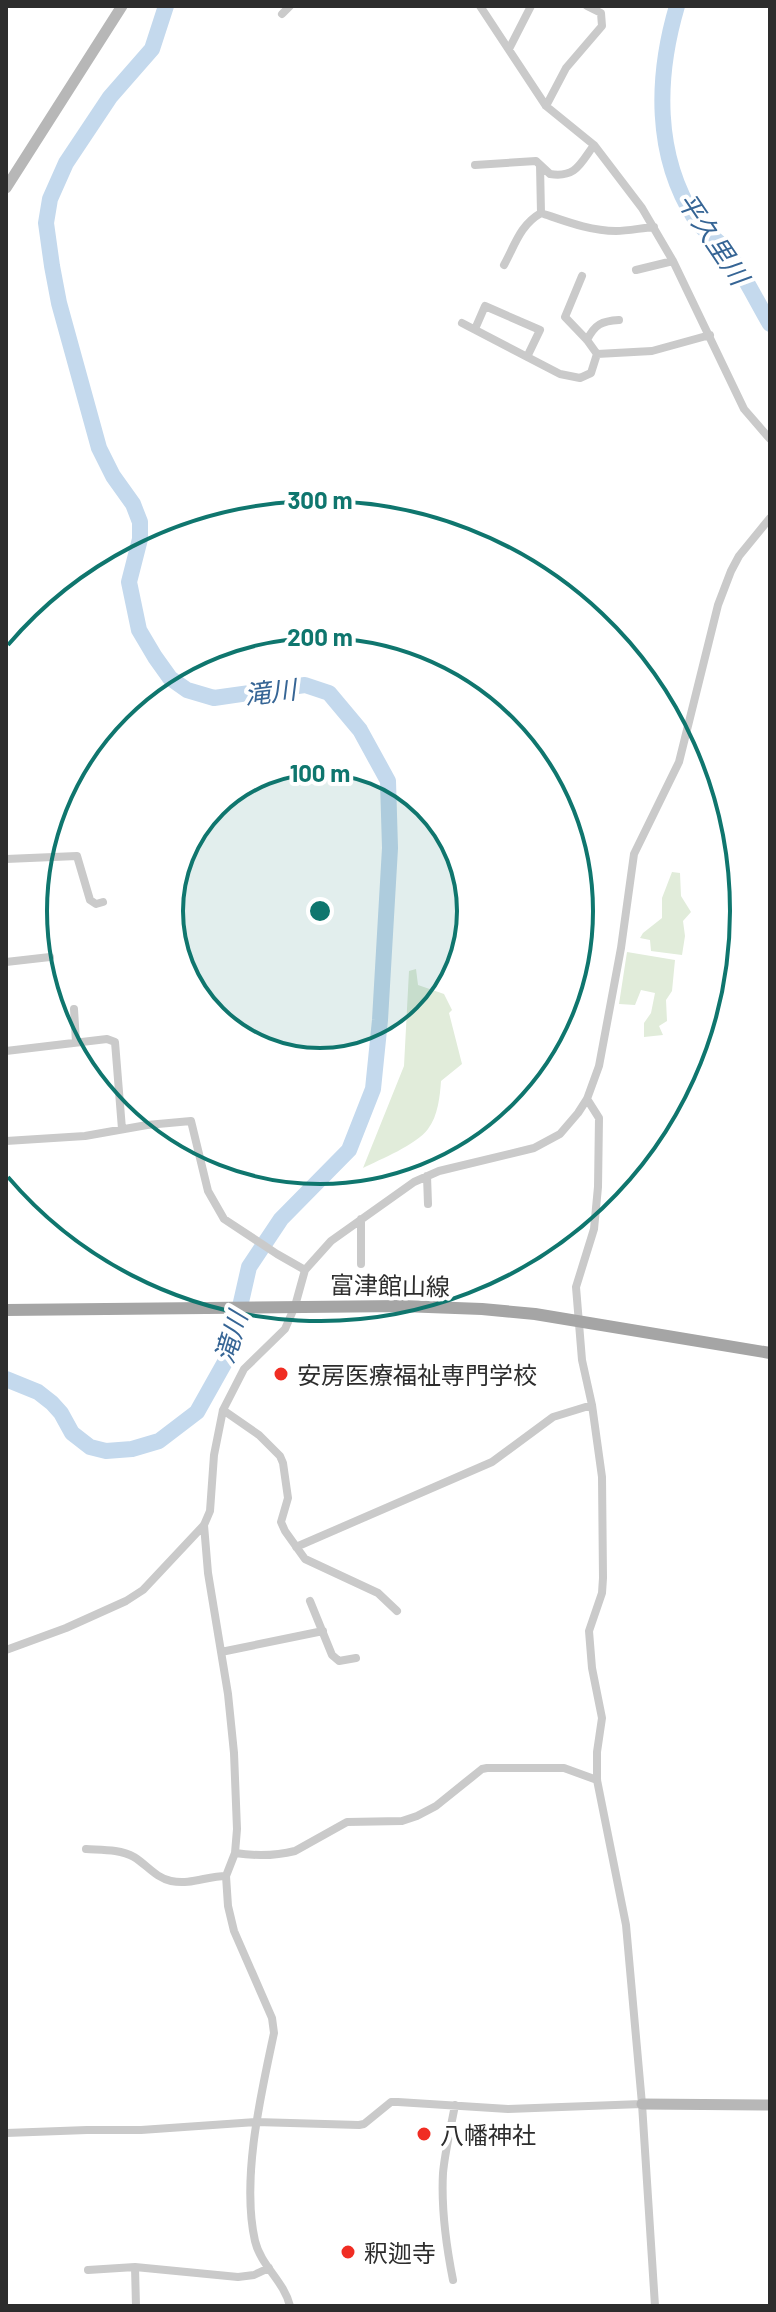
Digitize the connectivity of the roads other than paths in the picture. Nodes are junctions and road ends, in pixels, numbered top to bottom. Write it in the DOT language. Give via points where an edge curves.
graph roads {
  1 [pos="122,6"];
  2 [pos="290,6"];
  3 [pos="480,6"];
  4 [pos="531,6"];
  5 [pos="587,6"];
  6 [pos="282,14"];
  7 [pos="509,49"];
  8 [pos="546,106"];
  9 [pos="594,145"];
  10 [pos="475,165"];
  11 [pos="540,165"];
  12 [pos="6,188"];
  13 [pos="541,213"];
  14 [pos="654,227"];
  15 [pos="673,261"];
  16 [pos="504,265"];
  17 [pos="636,270"];
  18 [pos="582,276"];
  19 [pos="619,320"];
  20 [pos="462,323"];
  21 [pos="475,329"];
  22 [pos="710,335"];
  23 [pos="587,340"];
  24 [pos="597,354"];
  25 [pos="527,357"];
  26 [pos="770,439"];
  27 [pos="770,518"];
  28 [pos="6,859"];
  29 [pos="103,902"];
  30 [pos="50,957"];
  31 [pos="6,962"];
  32 [pos="74,1009"];
  33 [pos="76,1042"];
  34 [pos="6,1051"];
  35 [pos="587,1099"];
  36 [pos="122,1129"];
  37 [pos="6,1141"];
  38 [pos="427,1176"];
  39 [pos="428,1204"];
  40 [pos="361,1219"];
  41 [pos="361,1264"];
  42 [pos="305,1270"];
  43 [pos="295,1306"];
  44 [pos="6,1310"];
  45 [pos="579,1321"];
  46 [pos="770,1353"];
  47 [pos="592,1405"];
  48 [pos="223,1410"];
  49 [pos="204,1525"];
  50 [pos="296,1547"];
  51 [pos="310,1601"];
  52 [pos="397,1611"];
  53 [pos="323,1631"];
  54 [pos="6,1650"];
  55 [pos="221,1652"];
  56 [pos="356,1658"];
  57 [pos="597,1780"];
  58 [pos="86,1849"];
  59 [pos="235,1853"];
  60 [pos="226,1876"];
  61 [pos="642,2104"];
  62 [pos="455,2105"];
  63 [pos="770,2105"];
  64 [pos="256,2122"];
  65 [pos="6,2133"];
  66 [pos="135,2267"];
  67 [pos="269,2268"];
  68 [pos="88,2270"];
  69 [pos="453,2280"];
  70 [pos="136,2306"];
  71 [pos="290,2306"];
  72 [pos="655,2306"];
  1 -- 12 [label="street"];
  2 -- 6 [label="street"];
  3 -- 7 [label="street"];
  4 -- 7 [label="street"];
  5 -- 8 [label="street" via="601,13 602,26 566,68"];
  7 -- 8 [label="street"];
  8 -- 9 [label="street"];
  9 -- 11 [label="street" via="568,175 550,174"];
  9 -- 14 [label="street"];
  10 -- 11 [label="street"];
  11 -- 13 [label="street"];
  13 -- 14 [label="street" via="600,230"];
  13 -- 16 [label="street" via="523,228"];
  14 -- 15 [label="street"];
  15 -- 17 [label="street"];
  15 -- 22 [label="street"];
  18 -- 23 [label="street" via="565,317"];
  19 -- 23 [label="street" via="594,326"];
  20 -- 21 [label="street"];
  21 -- 25 [label="street"];
  21 -- 25 [label="street" via="485,306 540,330"];
  22 -- 24 [label="street" via="652,351"];
  22 -- 26 [label="street" via="744,409"];
  23 -- 24 [label="street"];
  24 -- 25 [label="street" via="591,373 580,378"];
  27 -- 35 [label="street" via="731,571 679,762 634,854 604,1041"];
  28 -- 29 [label="street" via="77,856 90,900"];
  30 -- 31 [label="street"];
  32 -- 33 [label="street"];
  33 -- 34 [label="street"];
  33 -- 36 [label="street" via="115,1042"];
  35 -- 38 [label="street" via="548,1142"];
  35 -- 45 [label="street" via="599,1118 598,1187 594,1229 576,1287"];
  36 -- 37 [label="street"];
  36 -- 42 [label="street" via="191,1121 208,1191 224,1219"];
  38 -- 39 [label="street"];
  38 -- 40 [label="street"];
  40 -- 41 [label="street"];
  40 -- 42 [label="street"];
  42 -- 43 [label="street"];
  43 -- 44 [label="main road, 富津館山線"];
  43 -- 45 [label="main road, 富津館山線" via="482,1309"];
  43 -- 48 [label="street" via="285,1329 244,1369"];
  45 -- 46 [label="main road, 富津館山線"];
  45 -- 47 [label="street"];
  47 -- 50 [label="street" via="553,1417 492,1462"];
  47 -- 57 [label="street" via="603,1491 602,1593 589,1631 602,1718"];
  48 -- 49 [label="street"];
  48 -- 50 [label="street" via="280,1456 288,1498 281,1522"];
  49 -- 54 [label="street" via="126,1601"];
  49 -- 55 [label="street"];
  50 -- 52 [label="street" via="305,1559 378,1593"];
  51 -- 53 [label="street"];
  53 -- 55 [label="street"];
  53 -- 56 [label="street" via="339,1661"];
  55 -- 59 [label="street" via="234,1753"];
  57 -- 59 [label="street" via="564,1768 482,1769 417,1816 347,1822 286,1853"];
  57 -- 61 [label="street" via="626,1925"];
  58 -- 60 [label="street" via="122,1852 170,1881"];
  59 -- 60 [label="street"];
  60 -- 64 [label="street" via="234,1931 274,2033"];
  61 -- 62 [label="street" via="508,2109"];
  61 -- 63 [label="street"];
  61 -- 72 [label="street"];
  62 -- 64 [label="street" via="391,2102 359,2125"];
  62 -- 69 [label="street" via="443,2172 445,2243"];
  64 -- 65 [label="street"];
  64 -- 67 [label="street" via="252,2217 260,2257"];
  66 -- 67 [label="street" via="238,2277"];
  66 -- 68 [label="street"];
  66 -- 70 [label="street"];
  67 -- 71 [label="street"];
}
